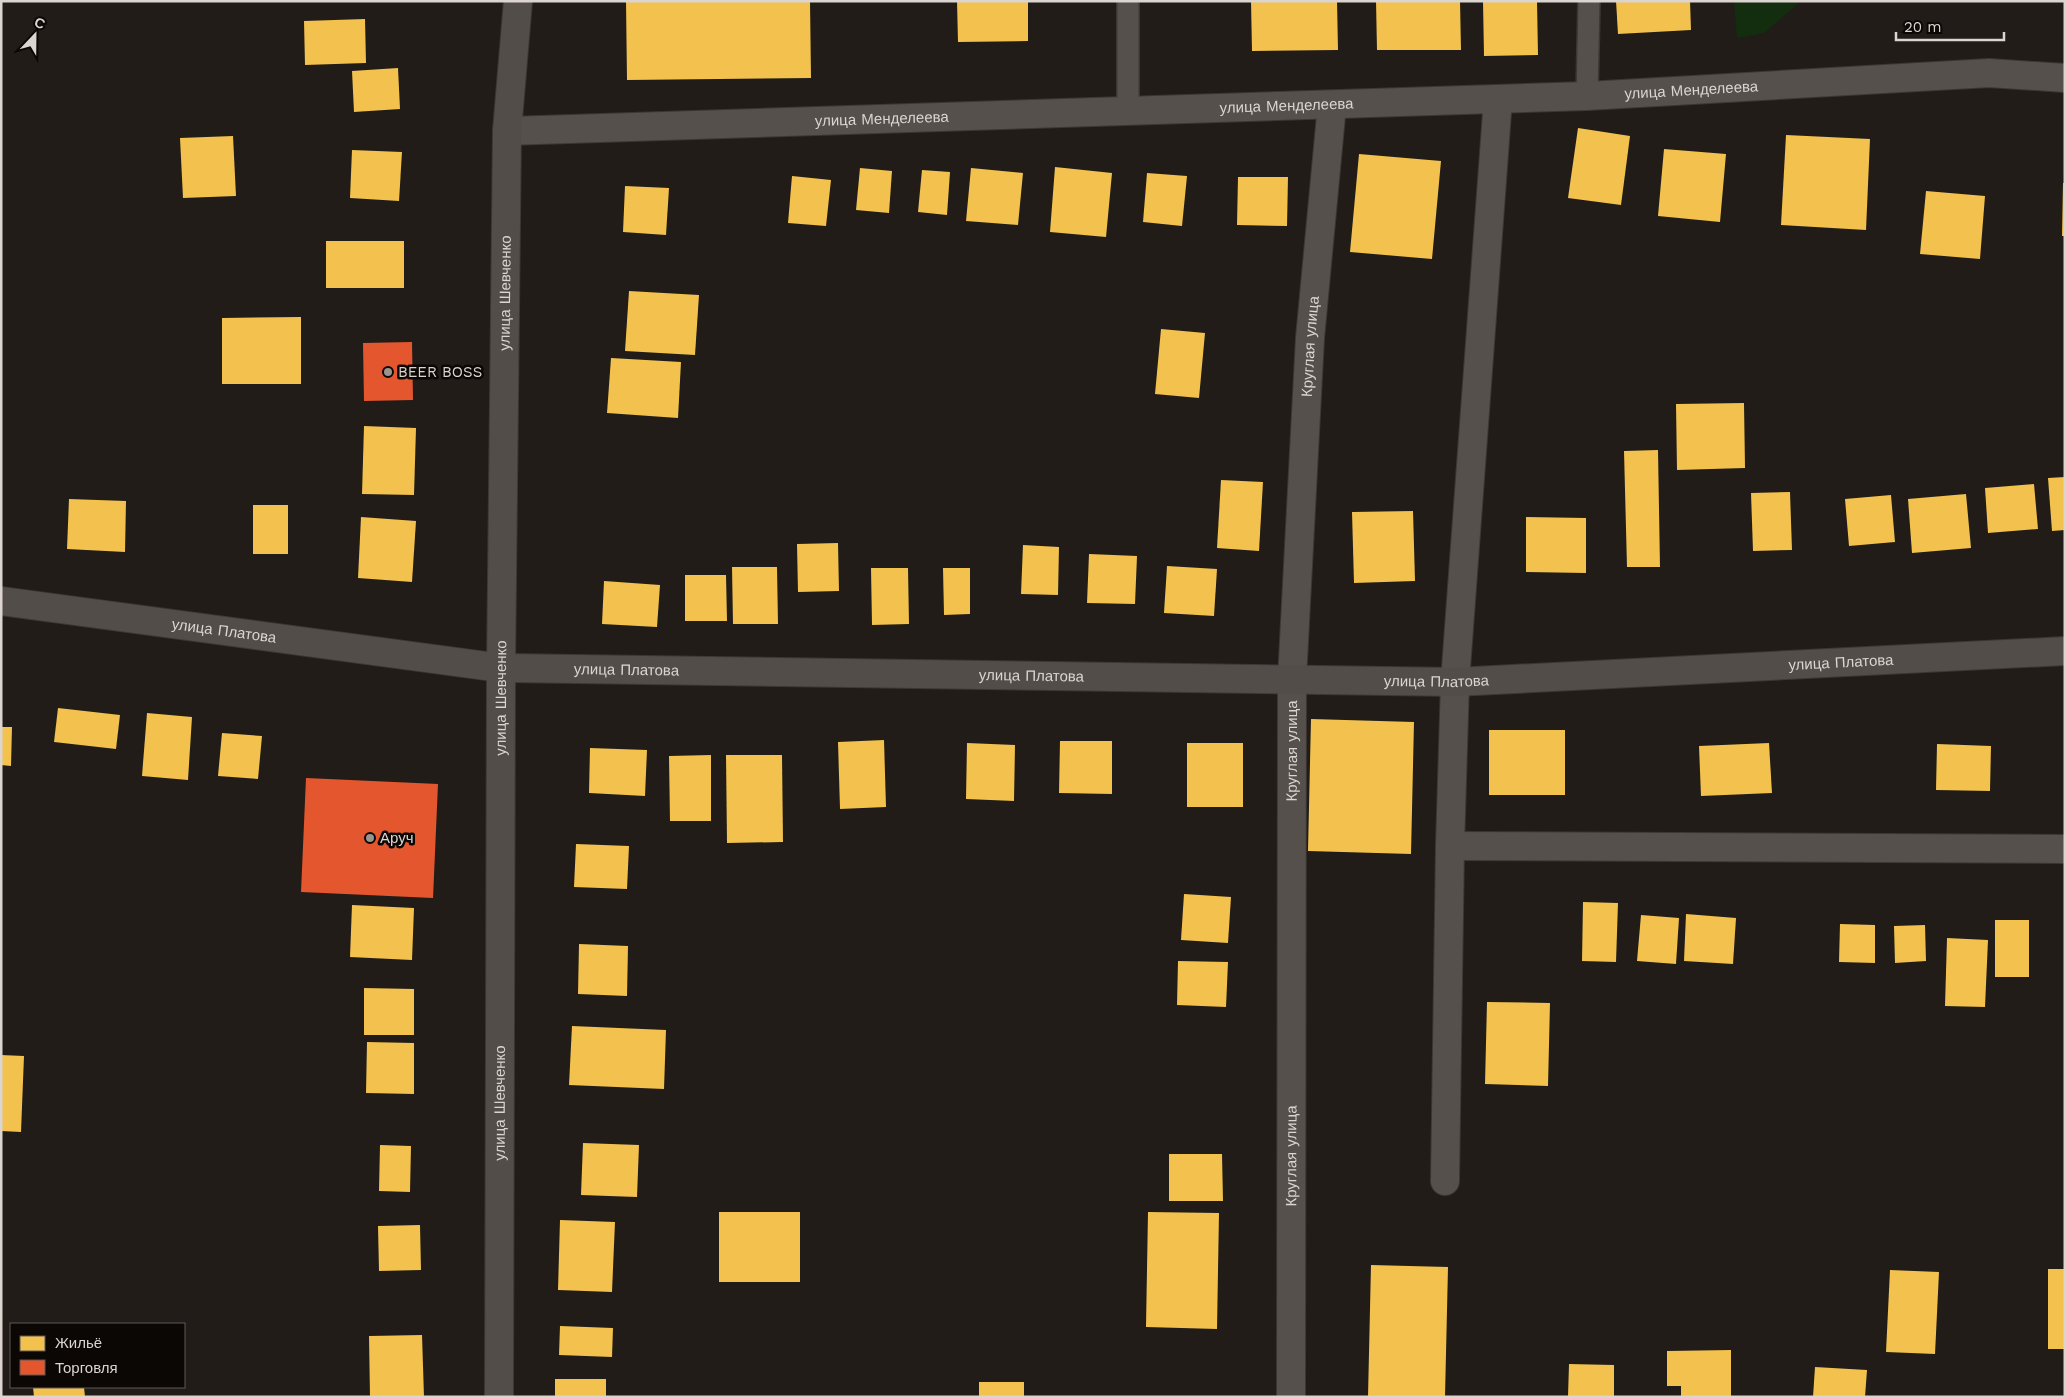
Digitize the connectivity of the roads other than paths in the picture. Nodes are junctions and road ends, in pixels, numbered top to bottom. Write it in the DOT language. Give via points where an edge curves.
graph roads {
  1 [pos="518,1"];
  2 [pos="1128,1"];
  3 [pos="1588,1"];
  4 [pos="2065,78"];
  5 [pos="1587,96"];
  6 [pos="1498,99"];
  7 [pos="1332,106"];
  8 [pos="1128,109"];
  9 [pos="507,131"];
  10 [pos="1,601"];
  11 [pos="2065,651"];
  12 [pos="501,668"];
  13 [pos="1292,679"];
  14 [pos="1455,682"];
  15 [pos="1450,846"];
  16 [pos="2065,849"];
  17 [pos="1445,1181"];
  18 [pos="499,1397"];
  19 [pos="1292,1397"];
  1 -- 9 [label="street, улица Шевченко"];
  2 -- 8 [label="lane"];
  3 -- 5 [label="lane"];
  4 -- 5 [label="street, улица Менделеева" via="1989,73"];
  5 -- 6 [label="street, улица Менделеева"];
  6 -- 7 [label="street, улица Менделеева"];
  6 -- 14 [label="street"];
  7 -- 8 [label="street, улица Менделеева"];
  7 -- 13 [label="street, Круглая улица" via="1310,338"];
  8 -- 9 [label="street, улица Менделеева"];
  9 -- 12 [label="street, улица Шевченко"];
  10 -- 12 [label="street, улица Платова"];
  11 -- 14 [label="street, улица Платова"];
  12 -- 13 [label="street, улица Платова"];
  12 -- 18 [label="street, улица Шевченко"];
  13 -- 14 [label="street, улица Платова"];
  13 -- 19 [label="street, Круглая улица"];
  14 -- 15 [label="street"];
  15 -- 16 [label="street"];
  15 -- 17 [label="street"];
}
